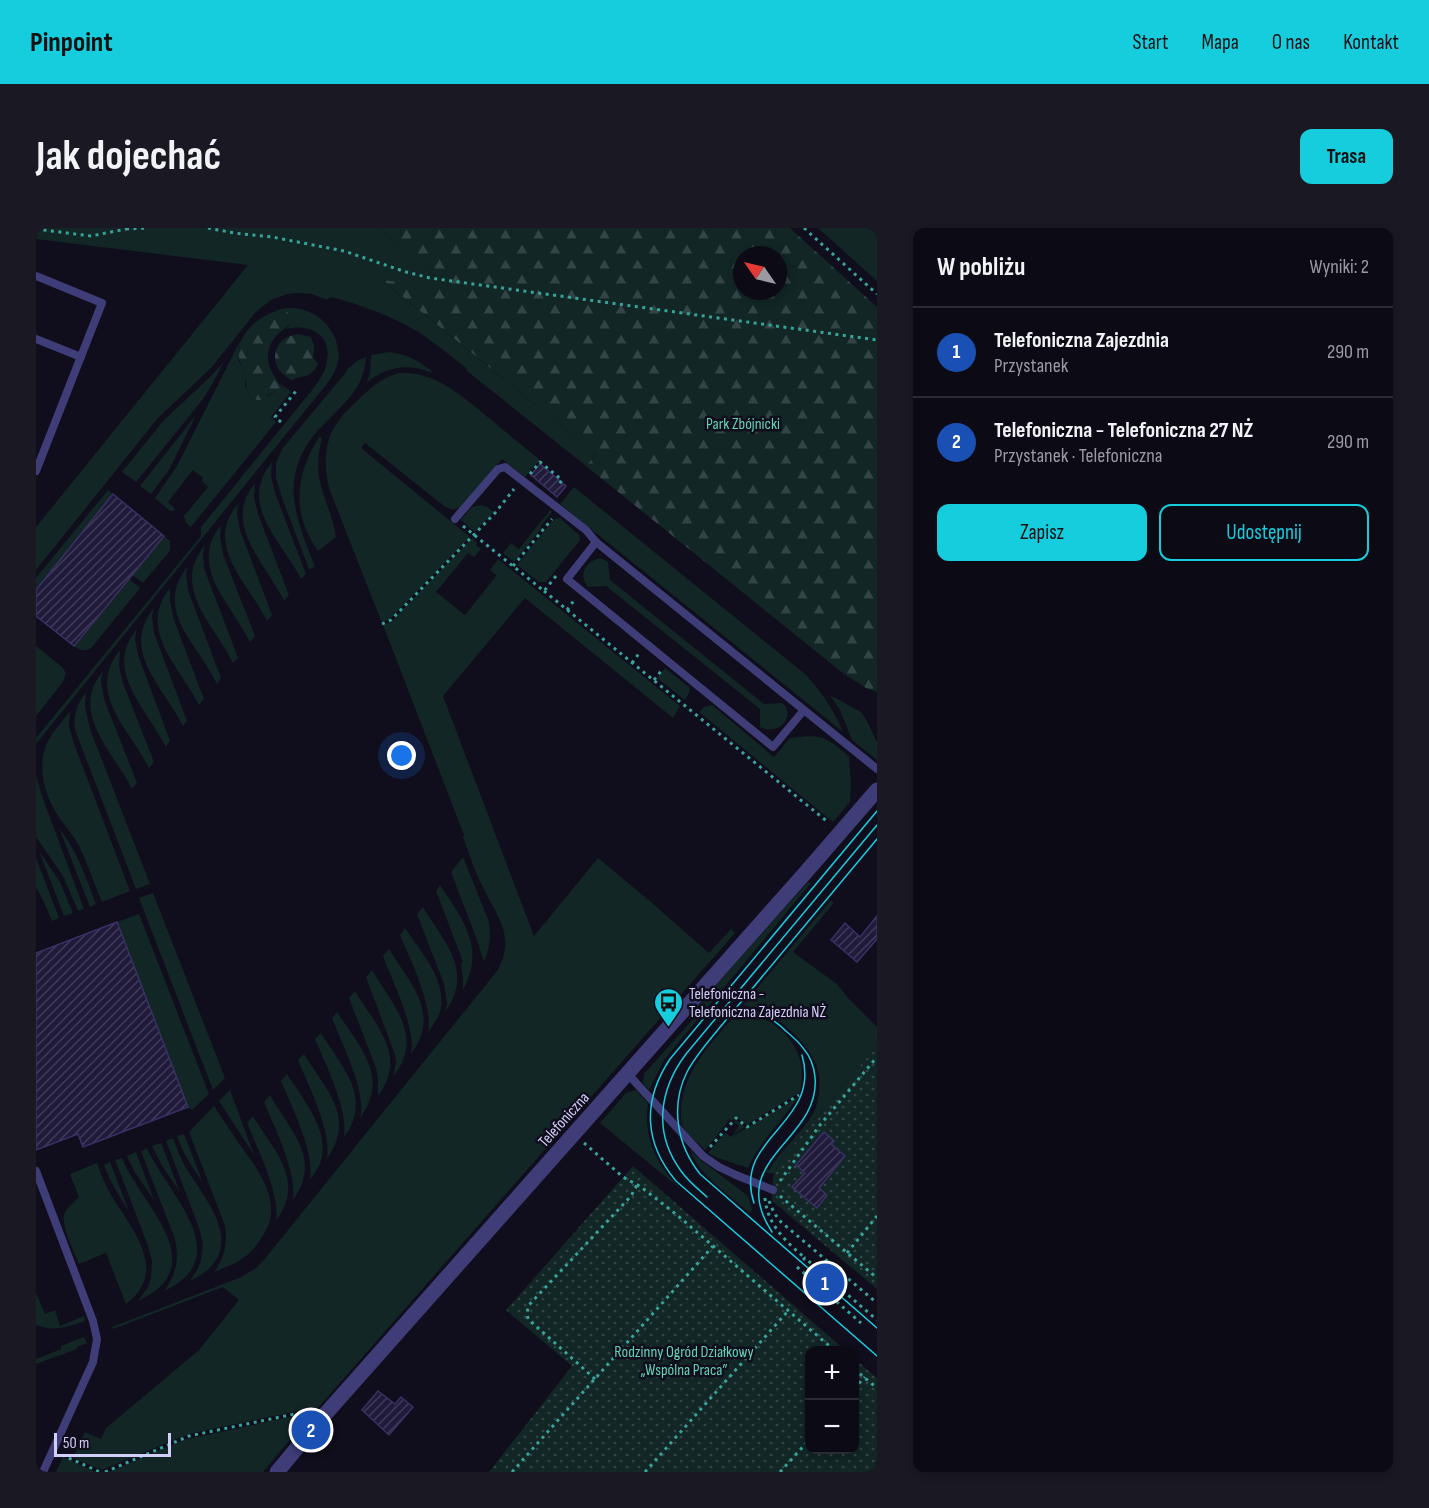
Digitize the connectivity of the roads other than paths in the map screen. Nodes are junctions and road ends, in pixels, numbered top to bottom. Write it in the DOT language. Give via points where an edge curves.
graph roads {
  1 [pos="36,276"];
  2 [pos="36,339"];
  3 [pos="81,357"];
  4 [pos="36,471"];
  5 [pos="455,519"];
  6 [pos="596,542"];
  7 [pos="804,710"];
  8 [pos="877,769"];
  9 [pos="877,790"];
  10 [pos="627,1073"];
  11 [pos="36,1171"];
  12 [pos="769,1189"];
  13 [pos="43,1472"];
  14 [pos="277,1472"];
  1 -- 3 [label="lane" via="102,303"];
  2 -- 3 [label="lane"];
  3 -- 4 [label="lane"];
  5 -- 6 [label="lane" via="498,469 505,467"];
  6 -- 7 [label="lane"];
  6 -- 7 [label="lane" via="567,579 773,747"];
  7 -- 8 [label="lane"];
  9 -- 10 [label="street, Telefoniczna"];
  10 -- 12 [label="lane" via="703,1156"];
  10 -- 14 [label="street, Telefoniczna"];
  11 -- 13 [label="lane" via="97,1340 93,1362"];
}
